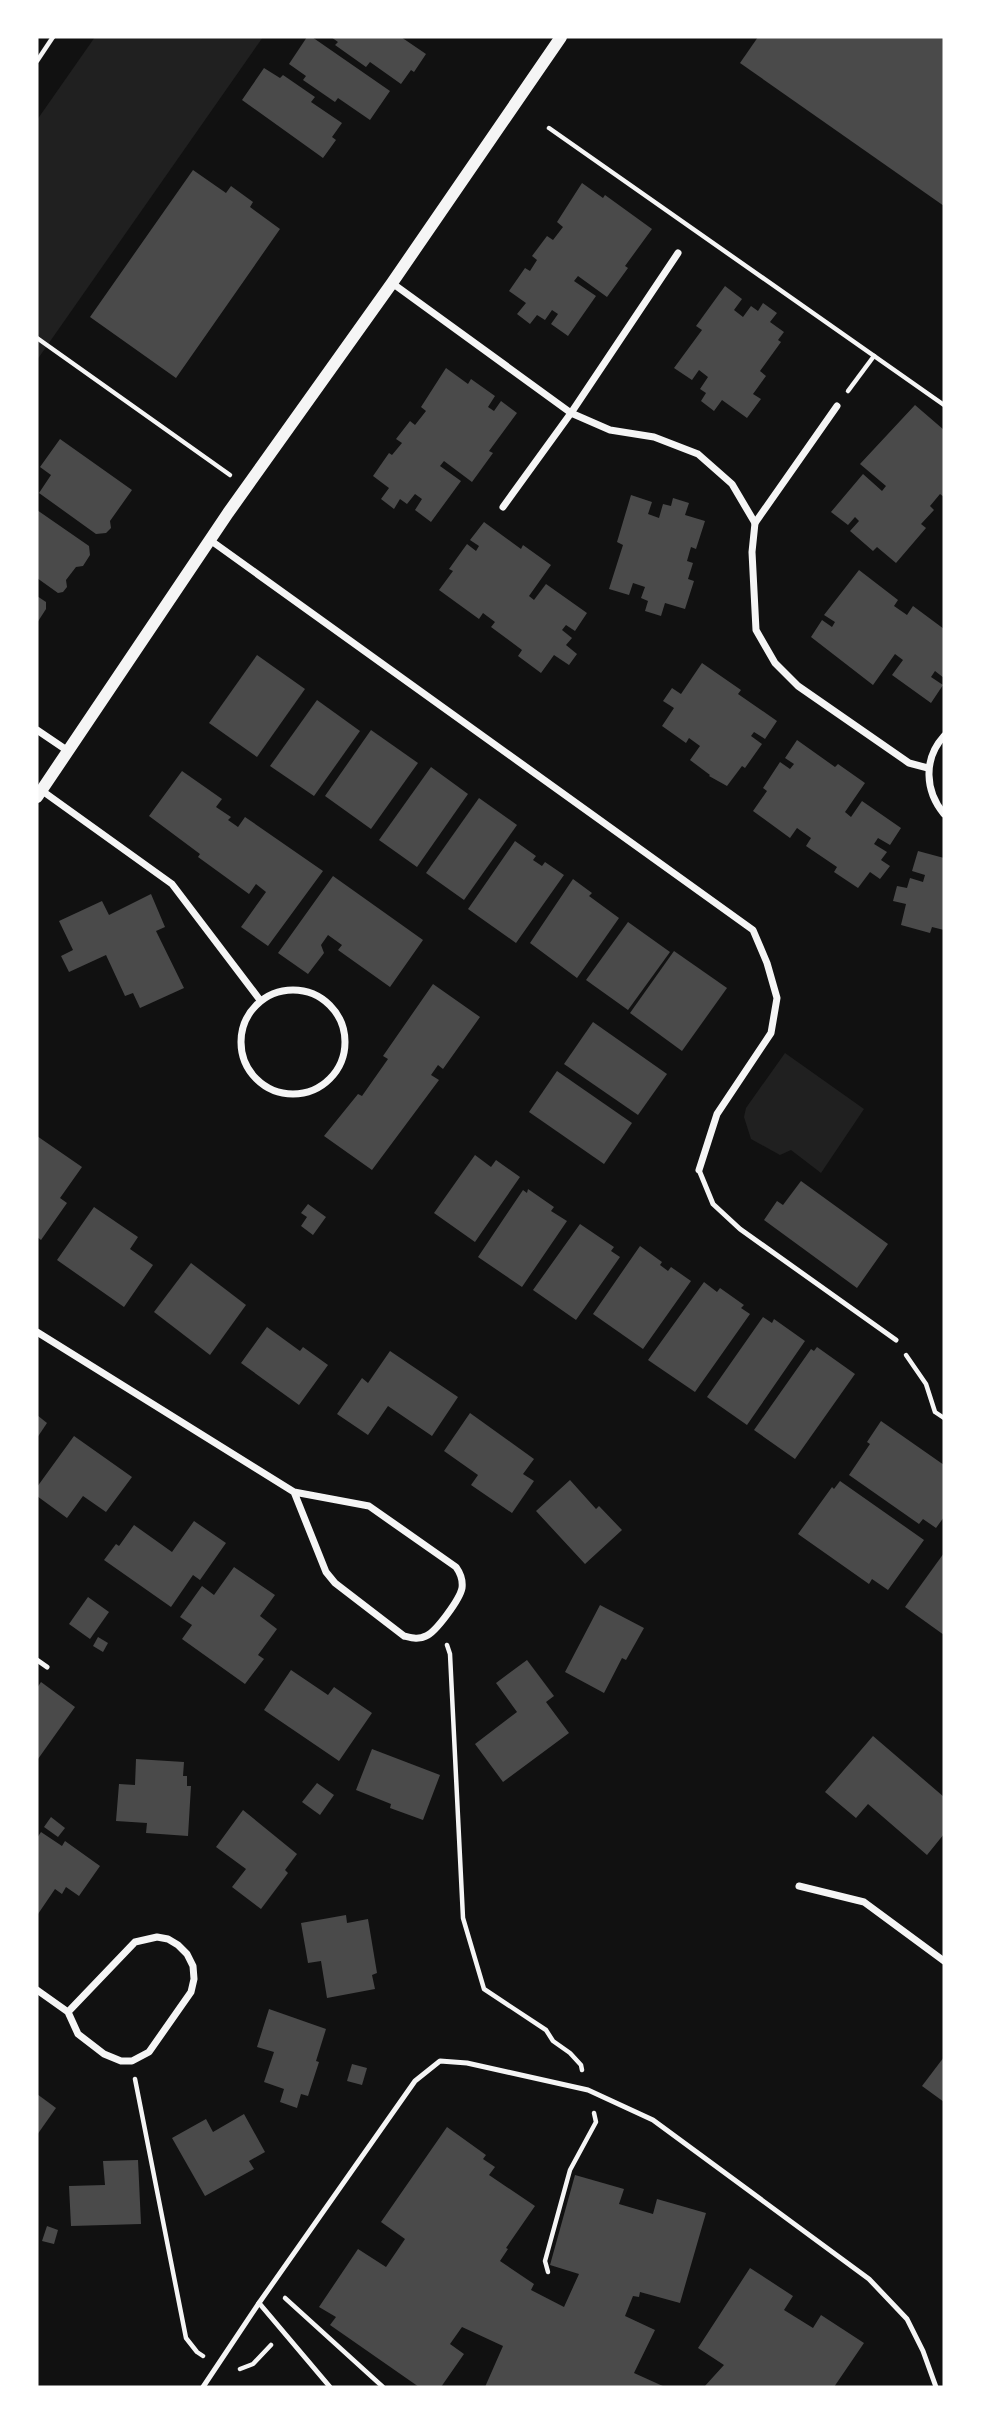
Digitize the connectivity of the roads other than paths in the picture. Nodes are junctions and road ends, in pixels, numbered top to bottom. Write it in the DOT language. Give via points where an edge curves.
graph roads {
  1 [pos="561,37"];
  2 [pos="678,253"];
  3 [pos="392,283"];
  4 [pos="837,406"];
  5 [pos="571,413"];
  6 [pos="503,507"];
  7 [pos="755,523"];
  8 [pos="210,540"];
  9 [pos="37,730"];
  10 [pos="944,736"];
  11 [pos="69,752"];
  12 [pos="928,768"];
  13 [pos="39,794"];
  14 [pos="944,814"];
  15 [pos="260,1000"];
  16 [pos="699,1170"];
  17 [pos="37,1332"];
  18 [pos="896,1339"];
  19 [pos="294,1492"];
  20 [pos="37,1660"];
  21 [pos="47,1667"];
  22 [pos="799,1886"];
  23 [pos="944,1961"];
  24 [pos="37,1990"];
  25 [pos="68,2012"];
  26 [pos="259,2302"];
  27 [pos="203,2387"];
  28 [pos="330,2387"];
  29 [pos="936,2387"];
  1 -- 3 [label="street"];
  2 -- 5 [label="street"];
  3 -- 5 [label="street"];
  3 -- 8 [label="street"];
  4 -- 7 [label="street"];
  5 -- 6 [label="street"];
  5 -- 7 [label="street" via="610,430 654,437 698,454 732,484"];
  7 -- 12 [label="street" via="756,630 775,663 798,686 909,763"];
  8 -- 11 [label="street"];
  8 -- 16 [label="street" via="753,930 777,998 771,1033 717,1114"];
  9 -- 11 [label="street"];
  10 -- 12 [label="street"];
  11 -- 13 [label="street"];
  12 -- 14 [label="street" via="929,785"];
  13 -- 15 [label="street" via="172,884"];
  15 -- 15 [label="street" via="242,1028 244,1063 267,1088 284,1094 317,1088 336,1070 345,1046 337,1013 325,1000 293,989"];
  16 -- 18 [label="lane" via="713,1204 740,1229"];
  17 -- 19 [label="street"];
  19 -- 19 [label="street" via="369,1506 456,1567 462,1579 461,1593 435,1630 422,1638 404,1636 335,1583 326,1572"];
  20 -- 21 [label="lane"];
  22 -- 23 [label="street" via="863,1902"];
  24 -- 25 [label="street"];
  25 -- 25 [label="street" via="135,1942 168,1939 187,1954 193,1966 191,1992 149,2052 132,2061 104,2054 78,2034"];
  26 -- 27 [label="lane"];
  26 -- 28 [label="lane"];
  26 -- 29 [label="lane" via="415,2081 440,2060 467,2063 588,2090 653,2120 869,2279 907,2319"];
}
